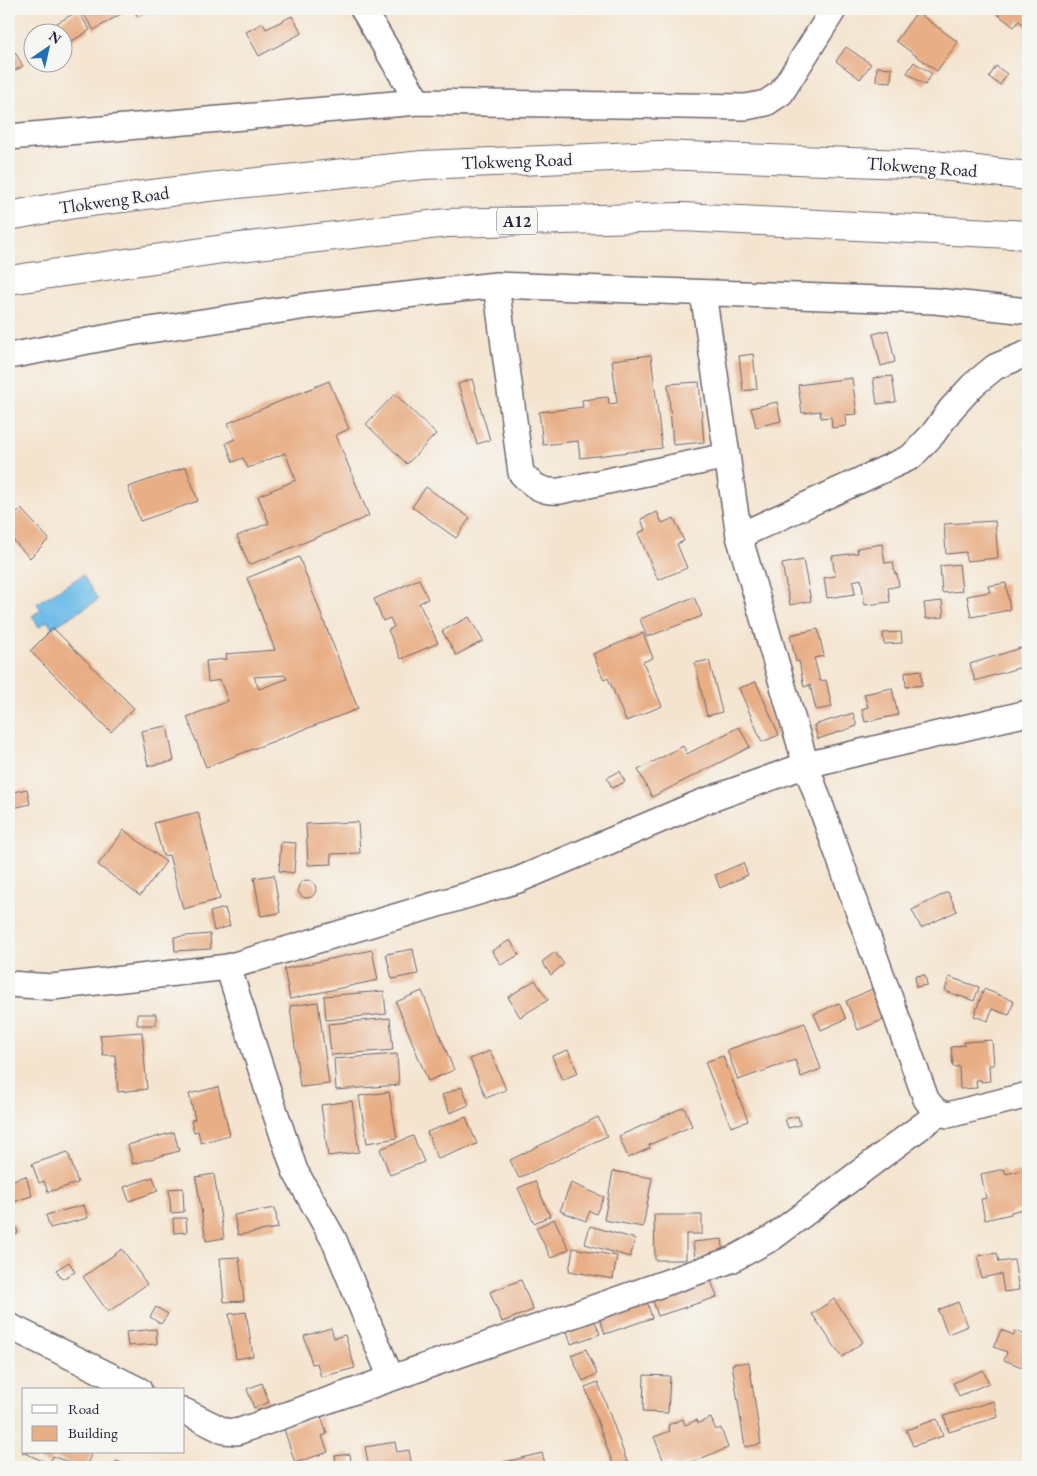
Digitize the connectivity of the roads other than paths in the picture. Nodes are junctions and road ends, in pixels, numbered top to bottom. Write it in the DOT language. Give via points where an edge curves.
graph roads {
  1 [pos="363,9"];
  2 [pos="834,9"];
  3 [pos="418,102"];
  4 [pos="9,137"];
  5 [pos="1028,176"];
  6 [pos="74,204"];
  7 [pos="9,210"];
  8 [pos="9,216"];
  9 [pos="1028,235"];
  10 [pos="9,280"];
  11 [pos="496,286"];
  12 [pos="703,293"];
  13 [pos="1028,311"];
  14 [pos="1028,352"];
  15 [pos="9,356"];
  16 [pos="727,456"];
  17 [pos="739,536"];
  18 [pos="1028,713"];
  19 [pos="806,765"];
  20 [pos="228,967"];
  21 [pos="9,984"];
  22 [pos="1028,1095"];
  23 [pos="939,1113"];
  24 [pos="9,1326"];
  25 [pos="392,1378"];
  26 [pos="135,1388"];
  27 [pos="185,1412"];
  1 -- 3 [label="street"];
  2 -- 3 [label="street" via="781,93 766,103 746,107"];
  3 -- 4 [label="street"];
  5 -- 6 [label="main road, Tlokweng Road" via="934,165 659,155 423,165"];
  6 -- 7 [label="main road"];
  6 -- 8 [label="main road, Tlokweng Road"];
  9 -- 10 [label="main road, A12" via="682,217 447,223 223,249"];
  11 -- 12 [label="street"];
  11 -- 15 [label="street" via="306,306 130,333"];
  11 -- 16 [label="street" via="521,473 534,486 546,491 560,491"];
  12 -- 13 [label="street" via="935,301"];
  12 -- 16 [label="street"];
  14 -- 17 [label="street" via="995,367 973,385 933,434 910,456"];
  16 -- 17 [label="street"];
  17 -- 19 [label="street"];
  18 -- 19 [label="street"];
  19 -- 20 [label="street" via="700,803 518,880"];
  19 -- 23 [label="street" via="926,1099"];
  20 -- 21 [label="street" via="52,987"];
  20 -- 25 [label="street" via="295,1171 334,1240"];
  22 -- 23 [label="street" via="948,1115"];
  23 -- 25 [label="street" via="772,1238 731,1260"];
  24 -- 26 [label="street"];
  25 -- 27 [label="street" via="237,1432 224,1431"];
}
